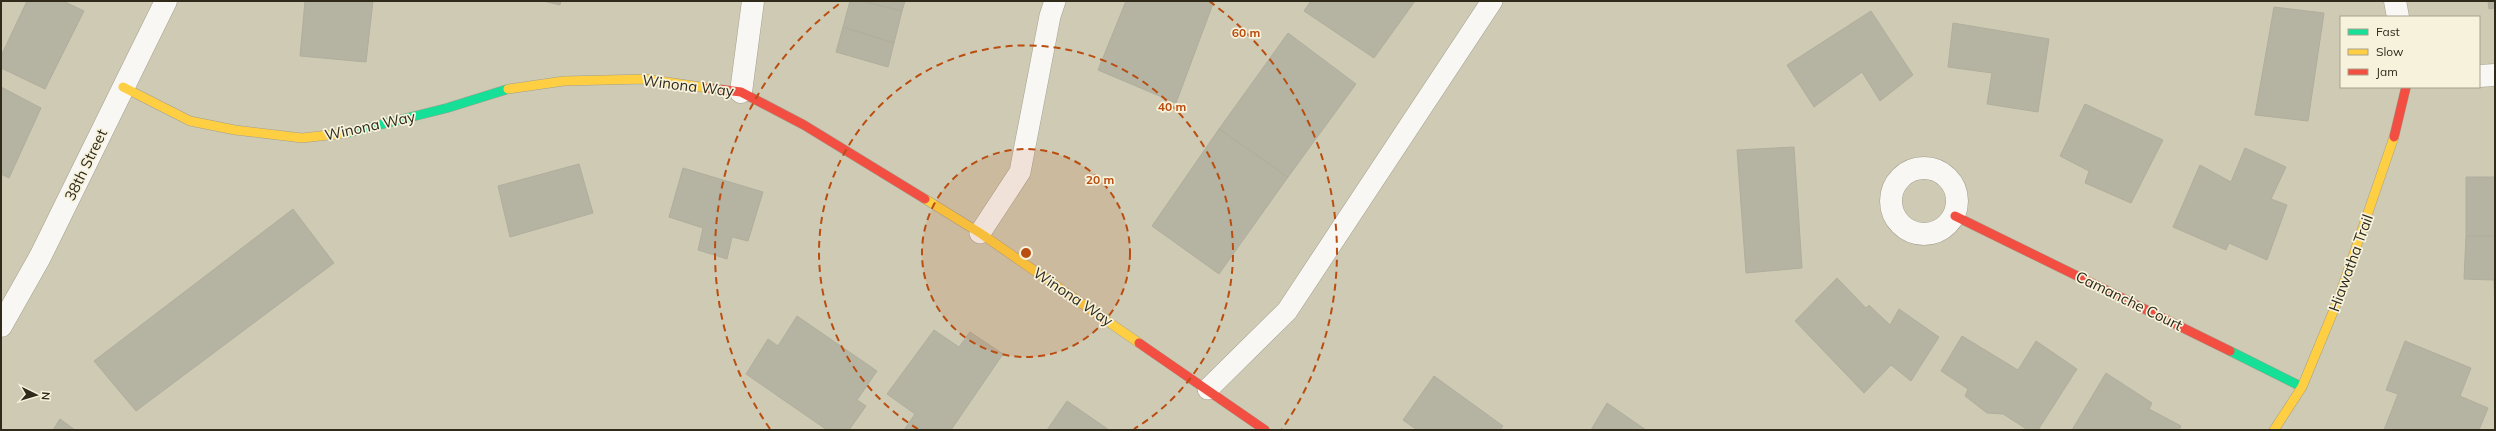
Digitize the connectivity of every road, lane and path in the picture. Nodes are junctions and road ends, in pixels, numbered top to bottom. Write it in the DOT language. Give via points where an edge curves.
graph roads {
  1 [pos="166,1"];
  2 [pos="754,1"];
  3 [pos="1055,1"];
  4 [pos="1492,1"];
  5 [pos="2395,1"];
  6 [pos="2398,16"];
  7 [pos="2495,75"];
  8 [pos="2480,76"];
  9 [pos="123,87"];
  10 [pos="2406,88"];
  11 [pos="741,92"];
  12 [pos="1955,216"];
  13 [pos="980,233"];
  14 [pos="1,326"];
  15 [pos="2302,387"];
  16 [pos="1208,390"];
  17 [pos="1264,430"];
  18 [pos="2274,430"];
  1 -- 9 [label="street, 38th Street"];
  2 -- 11 [label="street"];
  3 -- 13 [label="lane" via="1020,172"];
  4 -- 16 [label="lane" via="1287,310"];
  5 -- 6 [label="street"];
  7 -- 8 [label="street"];
  9 -- 11 [label="street, Winona Way" via="190,121 235,130 302,138 336,136 447,108 512,88 564,81 646,79"];
  9 -- 14 [label="street, 38th Street" via="40,257"];
  10 -- 15 [label="street, Hiawatha Trail" via="2392,147 2338,300"];
  11 -- 13 [label="street, Winona Way" via="804,125"];
  12 -- 15 [label="street, Camanche Court"];
  13 -- 16 [label="street, Winona Way"];
  15 -- 18 [label="street, Hiawatha Trail"];
  16 -- 17 [label="street, Winona Way"];
}
